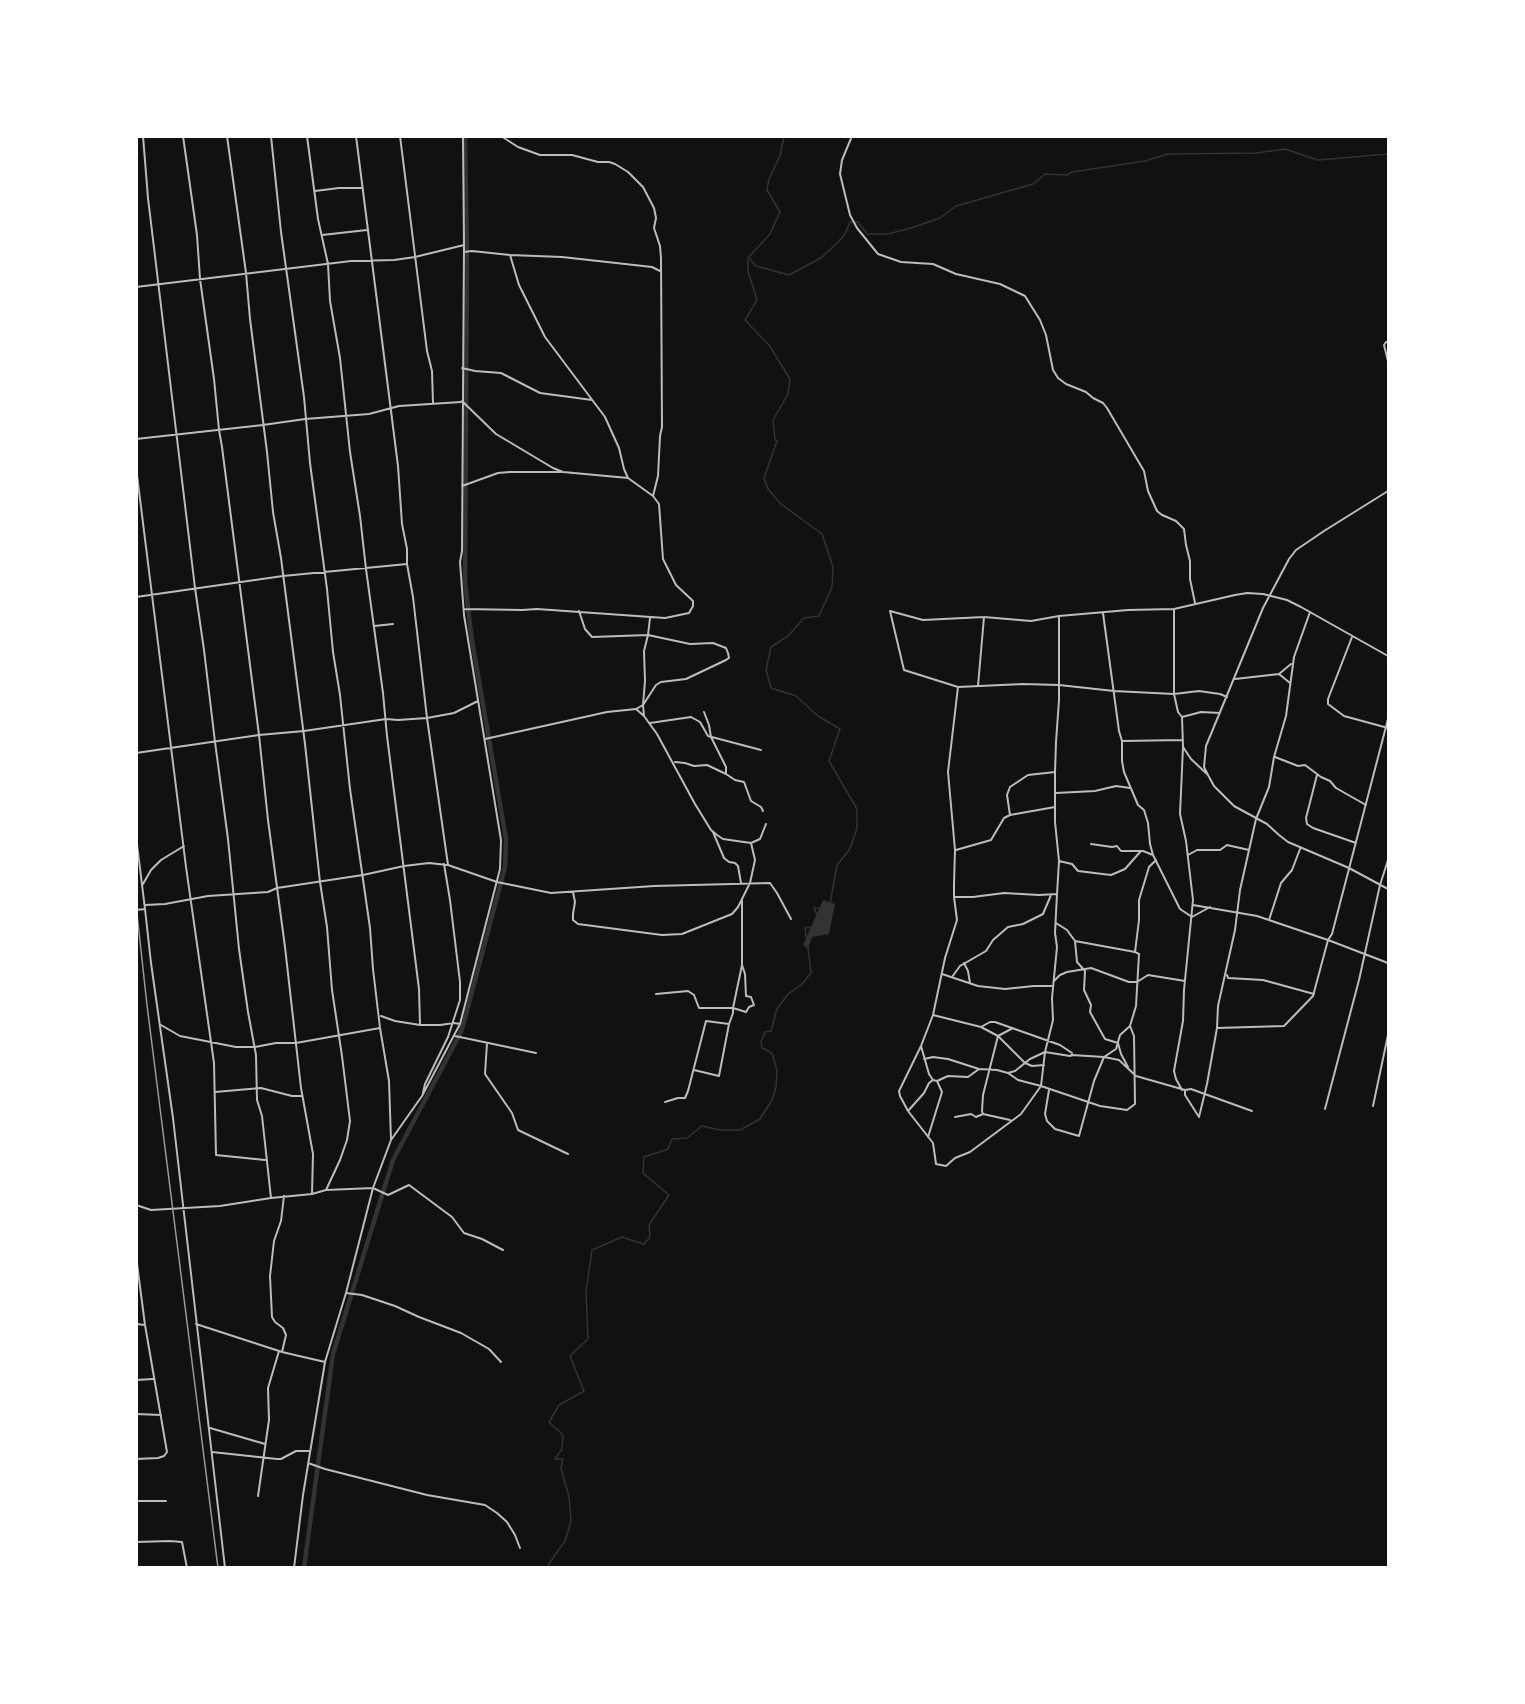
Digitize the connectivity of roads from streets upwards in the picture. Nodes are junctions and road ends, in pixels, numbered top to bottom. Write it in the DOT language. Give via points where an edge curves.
graph roads {
  1 [pos="143,136"];
  2 [pos="183,136"];
  3 [pos="227,136"];
  4 [pos="271,136"];
  5 [pos="307,136"];
  6 [pos="356,136"];
  7 [pos="400,136"];
  8 [pos="463,136"];
  9 [pos="501,136"];
  10 [pos="852,136"];
  11 [pos="362,188"];
  12 [pos="315,191"];
  13 [pos="368,230"];
  14 [pos="322,235"];
  15 [pos="464,246"];
  16 [pos="464,252"];
  17 [pos="510,255"];
  18 [pos="415,257"];
  19 [pos="373,262"];
  20 [pos="328,264"];
  21 [pos="286,270"];
  22 [pos="246,273"];
  23 [pos="661,273"];
  24 [pos="200,279"];
  25 [pos="158,284"];
  26 [pos="136,287"];
  27 [pos="1389,342"];
  28 [pos="1389,361"];
  29 [pos="462,368"];
  30 [pos="593,400"];
  31 [pos="462,401"];
  32 [pos="433,404"];
  33 [pos="391,409"];
  34 [pos="345,416"];
  35 [pos="305,419"];
  36 [pos="263,425"];
  37 [pos="219,430"];
  38 [pos="177,434"];
  39 [pos="136,439"];
  40 [pos="136,466"];
  41 [pos="563,472"];
  42 [pos="137,477"];
  43 [pos="628,478"];
  44 [pos="462,486"];
  45 [pos="1389,491"];
  46 [pos="653,496"];
  47 [pos="407,564"];
  48 [pos="366,569"];
  49 [pos="324,573"];
  50 [pos="282,576"];
  51 [pos="239,583"];
  52 [pos="195,588"];
  53 [pos="153,593"];
  54 [pos="1269,595"];
  55 [pos="136,597"];
  56 [pos="1195,603"];
  57 [pos="464,609"];
  58 [pos="1174,609"];
  59 [pos="579,611"];
  60 [pos="1310,612"];
  61 [pos="1103,613"];
  62 [pos="1059,616"];
  63 [pos="984,617"];
  64 [pos="650,618"];
  65 [pos="393,624"];
  66 [pos="374,626"];
  67 [pos="648,636"];
  68 [pos="1353,636"];
  69 [pos="1389,656"];
  70 [pos="1293,663"];
  71 [pos="1280,674"];
  72 [pos="1235,679"];
  73 [pos="1290,683"];
  74 [pos="1059,685"];
  75 [pos="978,686"];
  76 [pos="958,687"];
  77 [pos="1230,689"];
  78 [pos="1114,691"];
  79 [pos="1174,694"];
  80 [pos="1220,694"];
  81 [pos="1227,697"];
  82 [pos="478,701"];
  83 [pos="643,705"];
  84 [pos="636,709"];
  85 [pos="704,712"];
  86 [pos="1220,713"];
  87 [pos="644,716"];
  88 [pos="1182,717"];
  89 [pos="427,718"];
  90 [pos="386,719"];
  91 [pos="1389,719"];
  92 [pos="650,723"];
  93 [pos="343,725"];
  94 [pos="1388,727"];
  95 [pos="302,731"];
  96 [pos="259,735"];
  97 [pos="711,737"];
  98 [pos="485,740"];
  99 [pos="1183,740"];
  100 [pos="1122,741"];
  101 [pos="214,742"];
  102 [pos="1183,747"];
  103 [pos="172,749"];
  104 [pos="761,750"];
  105 [pos="136,753"];
  106 [pos="1274,757"];
  107 [pos="674,762"];
  108 [pos="1055,772"];
  109 [pos="726,774"];
  110 [pos="1317,774"];
  111 [pos="1208,776"];
  112 [pos="1130,788"];
  113 [pos="1055,793"];
  114 [pos="1366,805"];
  115 [pos="1055,807"];
  116 [pos="763,811"];
  117 [pos="1010,815"];
  118 [pos="1256,819"];
  119 [pos="766,824"];
  120 [pos="711,830"];
  121 [pos="136,836"];
  122 [pos="751,843"];
  123 [pos="1356,843"];
  124 [pos="1091,844"];
  125 [pos="1150,844"];
  126 [pos="184,846"];
  127 [pos="1300,848"];
  128 [pos="955,850"];
  129 [pos="1249,850"];
  130 [pos="1142,851"];
  131 [pos="1153,855"];
  132 [pos="1188,855"];
  133 [pos="1156,860"];
  134 [pos="1389,860"];
  135 [pos="1059,861"];
  136 [pos="444,864"];
  137 [pos="448,865"];
  138 [pos="404,866"];
  139 [pos="1348,868"];
  140 [pos="363,875"];
  141 [pos="320,882"];
  142 [pos="497,882"];
  143 [pos="750,883"];
  144 [pos="142,884"];
  145 [pos="741,884"];
  146 [pos="1380,885"];
  147 [pos="277,888"];
  148 [pos="1389,889"];
  149 [pos="573,892"];
  150 [pos="1052,894"];
  151 [pos="1057,894"];
  152 [pos="234,895"];
  153 [pos="742,897"];
  154 [pos="954,897"];
  155 [pos="190,899"];
  156 [pos="1193,905"];
  157 [pos="145,907"];
  158 [pos="1210,907"];
  159 [pos="136,910"];
  160 [pos="1237,911"];
  161 [pos="1192,917"];
  162 [pos="791,919"];
  163 [pos="1269,920"];
  164 [pos="1056,923"];
  165 [pos="1328,939"];
  166 [pos="1075,941"];
  167 [pos="1135,952"];
  168 [pos="1365,953"];
  169 [pos="964,963"];
  170 [pos="1389,963"];
  171 [pos="742,965"];
  172 [pos="1084,969"];
  173 [pos="942,974"];
  174 [pos="1226,974"];
  175 [pos="952,977"];
  176 [pos="1054,981"];
  177 [pos="1185,981"];
  178 [pos="1137,982"];
  179 [pos="970,983"];
  180 [pos="1053,986"];
  181 [pos="656,994"];
  182 [pos="1314,994"];
  183 [pos="733,1008"];
  184 [pos="933,1015"];
  185 [pos="380,1016"];
  186 [pos="454,1023"];
  187 [pos="161,1024"];
  188 [pos="460,1024"];
  189 [pos="729,1024"];
  190 [pos="420,1025"];
  191 [pos="1130,1026"];
  192 [pos="981,1027"];
  193 [pos="380,1028"];
  194 [pos="1013,1028"];
  195 [pos="1217,1028"];
  196 [pos="338,1035"];
  197 [pos="1389,1035"];
  198 [pos="455,1036"];
  199 [pos="998,1036"];
  200 [pos="1049,1040"];
  201 [pos="211,1043"];
  202 [pos="296,1043"];
  203 [pos="487,1043"];
  204 [pos="1118,1043"];
  205 [pos="921,1046"];
  206 [pos="255,1047"];
  207 [pos="1045,1052"];
  208 [pos="536,1053"];
  209 [pos="1074,1055"];
  210 [pos="1104,1056"];
  211 [pos="924,1059"];
  212 [pos="1025,1063"];
  213 [pos="1044,1065"];
  214 [pos="1128,1068"];
  215 [pos="979,1069"];
  216 [pos="694,1070"];
  217 [pos="990,1070"];
  218 [pos="1008,1073"];
  219 [pos="1136,1076"];
  220 [pos="935,1081"];
  221 [pos="1041,1086"];
  222 [pos="256,1088"];
  223 [pos="1049,1089"];
  224 [pos="1184,1090"];
  225 [pos="215,1092"];
  226 [pos="1205,1093"];
  227 [pos="303,1096"];
  228 [pos="422,1096"];
  229 [pos="665,1102"];
  230 [pos="1089,1102"];
  231 [pos="1374,1106"];
  232 [pos="1325,1109"];
  233 [pos="908,1111"];
  234 [pos="1252,1111"];
  235 [pos="983,1114"];
  236 [pos="955,1117"];
  237 [pos="1012,1120"];
  238 [pos="928,1137"];
  239 [pos="391,1140"];
  240 [pos="568,1154"];
  241 [pos="267,1160"];
  242 [pos="373,1188"];
  243 [pos="326,1190"];
  244 [pos="312,1194"];
  245 [pos="284,1196"];
  246 [pos="271,1198"];
  247 [pos="136,1205"];
  248 [pos="183,1208"];
  249 [pos="502,1250"];
  250 [pos="136,1256"];
  251 [pos="137,1272"];
  252 [pos="346,1293"];
  253 [pos="136,1324"];
  254 [pos="196,1324"];
  255 [pos="145,1325"];
  256 [pos="280,1352"];
  257 [pos="326,1362"];
  258 [pos="501,1362"];
  259 [pos="153,1379"];
  260 [pos="136,1380"];
  261 [pos="136,1414"];
  262 [pos="161,1414"];
  263 [pos="209,1428"];
  264 [pos="265,1444"];
  265 [pos="310,1451"];
  266 [pos="212,1452"];
  267 [pos="263,1458"];
  268 [pos="136,1459"];
  269 [pos="308,1463"];
  270 [pos="258,1496"];
  271 [pos="136,1501"];
  272 [pos="166,1502"];
  273 [pos="136,1542"];
  274 [pos="520,1548"];
  275 [pos="187,1568"];
  276 [pos="192,1568"];
  277 [pos="197,1568"];
  278 [pos="225,1568"];
  279 [pos="294,1568"];
  1 -- 25 [label="street"];
  2 -- 24 [label="street"];
  3 -- 22 [label="street"];
  4 -- 21 [label="street"];
  5 -- 12 [label="street"];
  6 -- 11 [label="street"];
  7 -- 18 [label="street"];
  8 -- 15 [label="street"];
  9 -- 23 [label="street" via="525,151 609,162 628,172 645,190 654,208"];
  10 -- 56 [label="street" via="840,174 856,228 878,254 901,262 933,264 956,274 1000,284 1025,296 1046,335 1058,378 1103,403 1144,471 1157,511 1184,529"];
  11 -- 12 [label="street"];
  11 -- 13 [label="street"];
  12 -- 14 [label="street"];
  13 -- 14 [label="street"];
  13 -- 19 [label="street"];
  14 -- 20 [label="street"];
  15 -- 16 [label="street"];
  15 -- 18 [label="street"];
  16 -- 17 [label="street"];
  16 -- 29 [label="street"];
  17 -- 23 [label="street" via="652,267"];
  17 -- 30 [label="street" via="519,285 541,329"];
  18 -- 19 [label="street"];
  18 -- 32 [label="street" via="432,371"];
  19 -- 20 [label="street"];
  19 -- 33 [label="street"];
  20 -- 21 [label="street"];
  20 -- 34 [label="street"];
  21 -- 22 [label="street"];
  21 -- 35 [label="street"];
  22 -- 24 [label="street"];
  22 -- 36 [label="street"];
  23 -- 46 [label="street" via="662,427"];
  24 -- 25 [label="street"];
  24 -- 37 [label="street"];
  25 -- 26 [label="street"];
  25 -- 38 [label="street"];
  27 -- 28 [label="street" via="1384,343"];
  29 -- 30 [label="street" via="501,373 540,393"];
  29 -- 31 [label="street"];
  30 -- 43 [label="street" via="615,437"];
  31 -- 32 [label="street"];
  31 -- 41 [label="street" via="496,434"];
  31 -- 44 [label="street"];
  32 -- 33 [label="street"];
  33 -- 34 [label="street"];
  33 -- 47 [label="street"];
  34 -- 35 [label="street"];
  34 -- 48 [label="street"];
  35 -- 36 [label="street"];
  35 -- 49 [label="street"];
  36 -- 37 [label="street"];
  36 -- 50 [label="street"];
  37 -- 38 [label="street"];
  37 -- 51 [label="street"];
  38 -- 39 [label="street"];
  38 -- 52 [label="street"];
  40 -- 42 [label="street"];
  41 -- 43 [label="street"];
  41 -- 44 [label="street" via="498,473"];
  42 -- 53 [label="street"];
  43 -- 46 [label="street"];
  44 -- 57 [label="street" via="460,562"];
  45 -- 54 [label="street" via="1296,550"];
  46 -- 64 [label="street" via="659,501 663,560 693,606 686,615"];
  47 -- 48 [label="street"];
  47 -- 89 [label="street"];
  48 -- 49 [label="street"];
  48 -- 66 [label="street"];
  49 -- 50 [label="street"];
  49 -- 93 [label="street"];
  50 -- 51 [label="street"];
  50 -- 95 [label="street"];
  51 -- 52 [label="street"];
  51 -- 96 [label="street"];
  52 -- 53 [label="street"];
  52 -- 101 [label="street"];
  53 -- 55 [label="street"];
  53 -- 103 [label="street"];
  54 -- 56 [label="street" via="1242,594"];
  54 -- 60 [label="street"];
  54 -- 72 [label="street"];
  56 -- 58 [label="street"];
  57 -- 59 [label="street"];
  57 -- 82 [label="street"];
  58 -- 61 [label="street"];
  58 -- 79 [label="street"];
  59 -- 64 [label="street"];
  59 -- 67 [label="street" via="592,638"];
  60 -- 68 [label="street"];
  60 -- 70 [label="street"];
  61 -- 62 [label="street"];
  61 -- 78 [label="street"];
  62 -- 63 [label="street" via="1030,621"];
  62 -- 74 [label="street"];
  63 -- 75 [label="street"];
  63 -- 76 [label="street" via="923,620 890,611 904,670"];
  64 -- 67 [label="street"];
  65 -- 66 [label="street"];
  66 -- 90 [label="street"];
  67 -- 83 [label="street"];
  67 -- 83 [label="street" via="690,644 713,643 726,648 729,658 686,679 661,682"];
  68 -- 69 [label="street"];
  68 -- 94 [label="street" via="1328,704 1344,716"];
  70 -- 71 [label="street"];
  70 -- 73 [label="street"];
  71 -- 72 [label="street"];
  71 -- 73 [label="street"];
  72 -- 77 [label="street"];
  73 -- 106 [label="street"];
  74 -- 75 [label="street"];
  74 -- 78 [label="street"];
  74 -- 108 [label="street"];
  75 -- 76 [label="street"];
  76 -- 128 [label="street" via="948,772"];
  77 -- 80 [label="street"];
  77 -- 81 [label="street"];
  78 -- 79 [label="street"];
  78 -- 100 [label="street"];
  79 -- 80 [label="street"];
  79 -- 88 [label="street"];
  80 -- 81 [label="street"];
  81 -- 86 [label="street"];
  82 -- 89 [label="street"];
  82 -- 98 [label="street"];
  83 -- 84 [label="street"];
  83 -- 87 [label="street"];
  84 -- 87 [label="street"];
  84 -- 98 [label="street"];
  85 -- 97 [label="street"];
  86 -- 88 [label="street"];
  86 -- 111 [label="street" via="1206,746 1204,767"];
  87 -- 92 [label="street"];
  88 -- 99 [label="street"];
  89 -- 90 [label="street"];
  89 -- 137 [label="street"];
  90 -- 93 [label="street"];
  90 -- 138 [label="street"];
  91 -- 94 [label="street"];
  92 -- 97 [label="street" via="691,717"];
  92 -- 107 [label="street"];
  93 -- 95 [label="street"];
  93 -- 140 [label="street"];
  94 -- 114 [label="street"];
  95 -- 96 [label="street"];
  95 -- 141 [label="street"];
  96 -- 101 [label="street"];
  96 -- 147 [label="street"];
  97 -- 104 [label="street"];
  97 -- 109 [label="street"];
  98 -- 142 [label="street" via="501,840"];
  99 -- 100 [label="street"];
  99 -- 102 [label="street"];
  100 -- 112 [label="street" via="1122,760"];
  101 -- 103 [label="street"];
  101 -- 152 [label="street"];
  102 -- 111 [label="street"];
  102 -- 132 [label="street" via="1180,814"];
  103 -- 105 [label="street"];
  103 -- 126 [label="street"];
  106 -- 110 [label="street" via="1305,765"];
  106 -- 118 [label="street" via="1269,787"];
  107 -- 109 [label="street" via="707,765"];
  107 -- 120 [label="street"];
  108 -- 113 [label="street"];
  108 -- 117 [label="street" via="1028,775 1010,787"];
  109 -- 116 [label="street" via="744,782 751,801"];
  110 -- 114 [label="street"];
  110 -- 123 [label="street" via="1307,824"];
  111 -- 118 [label="street" via="1225,799"];
  112 -- 113 [label="street"];
  112 -- 125 [label="street" via="1144,810"];
  113 -- 115 [label="street"];
  114 -- 123 [label="street"];
  115 -- 117 [label="street"];
  115 -- 135 [label="street"];
  117 -- 128 [label="street" via="991,840"];
  118 -- 127 [label="street"];
  118 -- 129 [label="street"];
  119 -- 122 [label="street" via="760,839"];
  120 -- 122 [label="street" via="723,839"];
  120 -- 145 [label="street" via="724,858 738,866"];
  121 -- 144 [label="street"];
  122 -- 143 [label="street" via="755,860"];
  123 -- 139 [label="street"];
  124 -- 130 [label="street"];
  125 -- 130 [label="street"];
  125 -- 131 [label="street"];
  126 -- 144 [label="street" via="161,860"];
  126 -- 155 [label="street"];
  127 -- 139 [label="street"];
  127 -- 163 [label="street" via="1292,870 1281,883"];
  128 -- 154 [label="street"];
  129 -- 132 [label="street" via="1227,845 1220,850 1197,850"];
  129 -- 160 [label="street"];
  130 -- 131 [label="street"];
  130 -- 135 [label="street" via="1125,869 1111,875 1078,871 1072,864"];
  131 -- 133 [label="street"];
  132 -- 156 [label="street"];
  133 -- 161 [label="street" via="1178,906"];
  133 -- 167 [label="street" via="1149,867 1139,900"];
  134 -- 146 [label="street"];
  135 -- 151 [label="street"];
  136 -- 137 [label="street"];
  136 -- 138 [label="street"];
  136 -- 186 [label="street" via="461,988"];
  137 -- 142 [label="street"];
  138 -- 140 [label="street"];
  138 -- 190 [label="street"];
  139 -- 146 [label="street"];
  139 -- 165 [label="street"];
  140 -- 141 [label="street"];
  140 -- 185 [label="street"];
  141 -- 147 [label="street"];
  141 -- 196 [label="street"];
  142 -- 149 [label="street" via="552,893"];
  142 -- 188 [label="street"];
  143 -- 145 [label="street"];
  143 -- 153 [label="street"];
  143 -- 162 [label="street" via="770,884"];
  144 -- 157 [label="street"];
  145 -- 149 [label="street"];
  146 -- 148 [label="street"];
  146 -- 168 [label="street"];
  147 -- 152 [label="street"];
  147 -- 202 [label="street"];
  149 -- 153 [label="street" via="573,920 578,924 662,935 682,934 720,920 732,914"];
  150 -- 151 [label="street"];
  150 -- 154 [label="street" via="1004,892"];
  150 -- 169 [label="street" via="1043,914 1026,924 1009,926 986,951"];
  151 -- 164 [label="street"];
  152 -- 155 [label="street"];
  152 -- 206 [label="street"];
  153 -- 171 [label="street"];
  154 -- 173 [label="street" via="957,920"];
  155 -- 157 [label="street"];
  155 -- 201 [label="street"];
  156 -- 158 [label="street"];
  156 -- 161 [label="street"];
  157 -- 159 [label="street"];
  157 -- 187 [label="street"];
  158 -- 160 [label="street"];
  158 -- 161 [label="street"];
  160 -- 163 [label="street"];
  160 -- 174 [label="street"];
  161 -- 177 [label="street"];
  163 -- 165 [label="street"];
  164 -- 166 [label="street"];
  164 -- 176 [label="street"];
  165 -- 168 [label="street"];
  165 -- 182 [label="street"];
  166 -- 167 [label="street"];
  166 -- 172 [label="street" via="1077,962"];
  167 -- 178 [label="street" via="1139,956"];
  168 -- 170 [label="street"];
  168 -- 232 [label="street"];
  169 -- 175 [label="street"];
  169 -- 179 [label="street"];
  171 -- 183 [label="street"];
  171 -- 183 [label="street" via="746,996 751,997 754,1005 746,1012"];
  172 -- 176 [label="street" via="1063,973"];
  172 -- 178 [label="street" via="1094,968 1124,981"];
  172 -- 204 [label="street" via="1090,1013 1105,1039"];
  173 -- 175 [label="street"];
  173 -- 184 [label="street"];
  174 -- 182 [label="street" via="1228,978 1259,980"];
  174 -- 195 [label="street"];
  175 -- 179 [label="street"];
  176 -- 180 [label="street"];
  177 -- 178 [label="street" via="1148,975"];
  177 -- 224 [label="street" via="1174,1071"];
  178 -- 191 [label="street"];
  179 -- 180 [label="street" via="1005,990"];
  180 -- 200 [label="street"];
  181 -- 183 [label="street" via="688,991 694,994 699,1008"];
  182 -- 195 [label="street" via="1284,1026"];
  183 -- 189 [label="street"];
  184 -- 192 [label="street"];
  184 -- 205 [label="street"];
  185 -- 190 [label="street"];
  185 -- 193 [label="street"];
  186 -- 188 [label="street"];
  186 -- 190 [label="street"];
  186 -- 228 [label="street"];
  187 -- 201 [label="street" via="180,1036"];
  187 -- 248 [label="street"];
  188 -- 198 [label="street"];
  189 -- 216 [label="street" via="706,1021"];
  189 -- 216 [label="street" via="718,1076"];
  191 -- 204 [label="street"];
  191 -- 219 [label="street"];
  192 -- 194 [label="street" via="992,1021"];
  192 -- 199 [label="street"];
  193 -- 196 [label="street"];
  193 -- 239 [label="street" via="389,1081"];
  194 -- 199 [label="street"];
  194 -- 200 [label="street"];
  195 -- 226 [label="street"];
  196 -- 202 [label="street"];
  196 -- 243 [label="street" via="350,1121 347,1140"];
  197 -- 231 [label="street"];
  198 -- 203 [label="street"];
  198 -- 228 [label="street"];
  199 -- 212 [label="street"];
  199 -- 217 [label="street"];
  200 -- 207 [label="street"];
  200 -- 209 [label="street"];
  201 -- 206 [label="street"];
  201 -- 225 [label="street"];
  202 -- 206 [label="street"];
  202 -- 227 [label="street"];
  203 -- 208 [label="street"];
  203 -- 240 [label="street" via="485,1074 512,1113 518,1130"];
  204 -- 210 [label="street" via="1116,1049"];
  204 -- 214 [label="street"];
  205 -- 211 [label="street"];
  205 -- 233 [label="street" via="899,1091"];
  206 -- 222 [label="street"];
  207 -- 209 [label="street"];
  207 -- 212 [label="street"];
  207 -- 213 [label="street"];
  209 -- 210 [label="street"];
  210 -- 214 [label="street" via="1119,1060"];
  210 -- 230 [label="street"];
  211 -- 215 [label="street" via="951,1059"];
  211 -- 220 [label="street"];
  212 -- 213 [label="street"];
  212 -- 218 [label="street"];
  213 -- 221 [label="street"];
  214 -- 219 [label="street"];
  215 -- 217 [label="street"];
  215 -- 220 [label="street" via="968,1077 948,1076"];
  216 -- 229 [label="street" via="685,1098"];
  217 -- 218 [label="street"];
  217 -- 235 [label="street" via="982,1101"];
  218 -- 221 [label="street"];
  219 -- 224 [label="street"];
  219 -- 230 [label="street" via="1132,1108 1122,1110"];
  220 -- 233 [label="street" via="929,1083"];
  220 -- 238 [label="street" via="941,1088 941,1097"];
  221 -- 223 [label="street"];
  221 -- 237 [label="street" via="1025,1111"];
  222 -- 225 [label="street"];
  222 -- 227 [label="street"];
  222 -- 241 [label="street"];
  223 -- 230 [label="street"];
  223 -- 230 [label="street" via="1045,1118 1057,1130 1079,1136"];
  224 -- 226 [label="street"];
  224 -- 226 [label="street" via="1198,1117"];
  225 -- 241 [label="street" via="217,1156"];
  226 -- 234 [label="street"];
  227 -- 244 [label="street" via="313,1155"];
  228 -- 239 [label="street"];
  233 -- 238 [label="street"];
  235 -- 236 [label="street"];
  235 -- 237 [label="street"];
  237 -- 238 [label="street" via="946,1166 936,1164 934,1146"];
  239 -- 242 [label="street"];
  241 -- 246 [label="street"];
  242 -- 243 [label="street"];
  242 -- 249 [label="street" via="387,1195 411,1186 452,1217 464,1233"];
  242 -- 252 [label="street"];
  243 -- 244 [label="street"];
  244 -- 245 [label="street"];
  245 -- 246 [label="street"];
  245 -- 256 [label="street" via="270,1274 272,1317 286,1335"];
  246 -- 248 [label="street"];
  247 -- 248 [label="street" via="151,1210"];
  248 -- 254 [label="street"];
  250 -- 251 [label="street"];
  251 -- 255 [label="street"];
  252 -- 257 [label="street"];
  252 -- 258 [label="street" via="395,1306 461,1333 489,1349"];
  253 -- 255 [label="street"];
  254 -- 256 [label="street"];
  254 -- 263 [label="street"];
  255 -- 259 [label="street"];
  256 -- 257 [label="street"];
  256 -- 264 [label="street" via="268,1388"];
  257 -- 265 [label="street"];
  259 -- 260 [label="street"];
  259 -- 262 [label="street"];
  261 -- 262 [label="street"];
  262 -- 268 [label="street" via="167,1452 158,1458"];
  263 -- 264 [label="street"];
  263 -- 266 [label="street"];
  264 -- 267 [label="street"];
  265 -- 267 [label="street" via="296,1451 281,1459"];
  265 -- 269 [label="street"];
  266 -- 267 [label="street"];
  266 -- 278 [label="street"];
  267 -- 270 [label="street"];
  269 -- 274 [label="street" via="427,1495 482,1504 507,1522"];
  269 -- 279 [label="street"];
  271 -- 272 [label="street"];
  273 -- 275 [label="street" via="182,1542"];
  276 -- 277 [label="street"];
}
